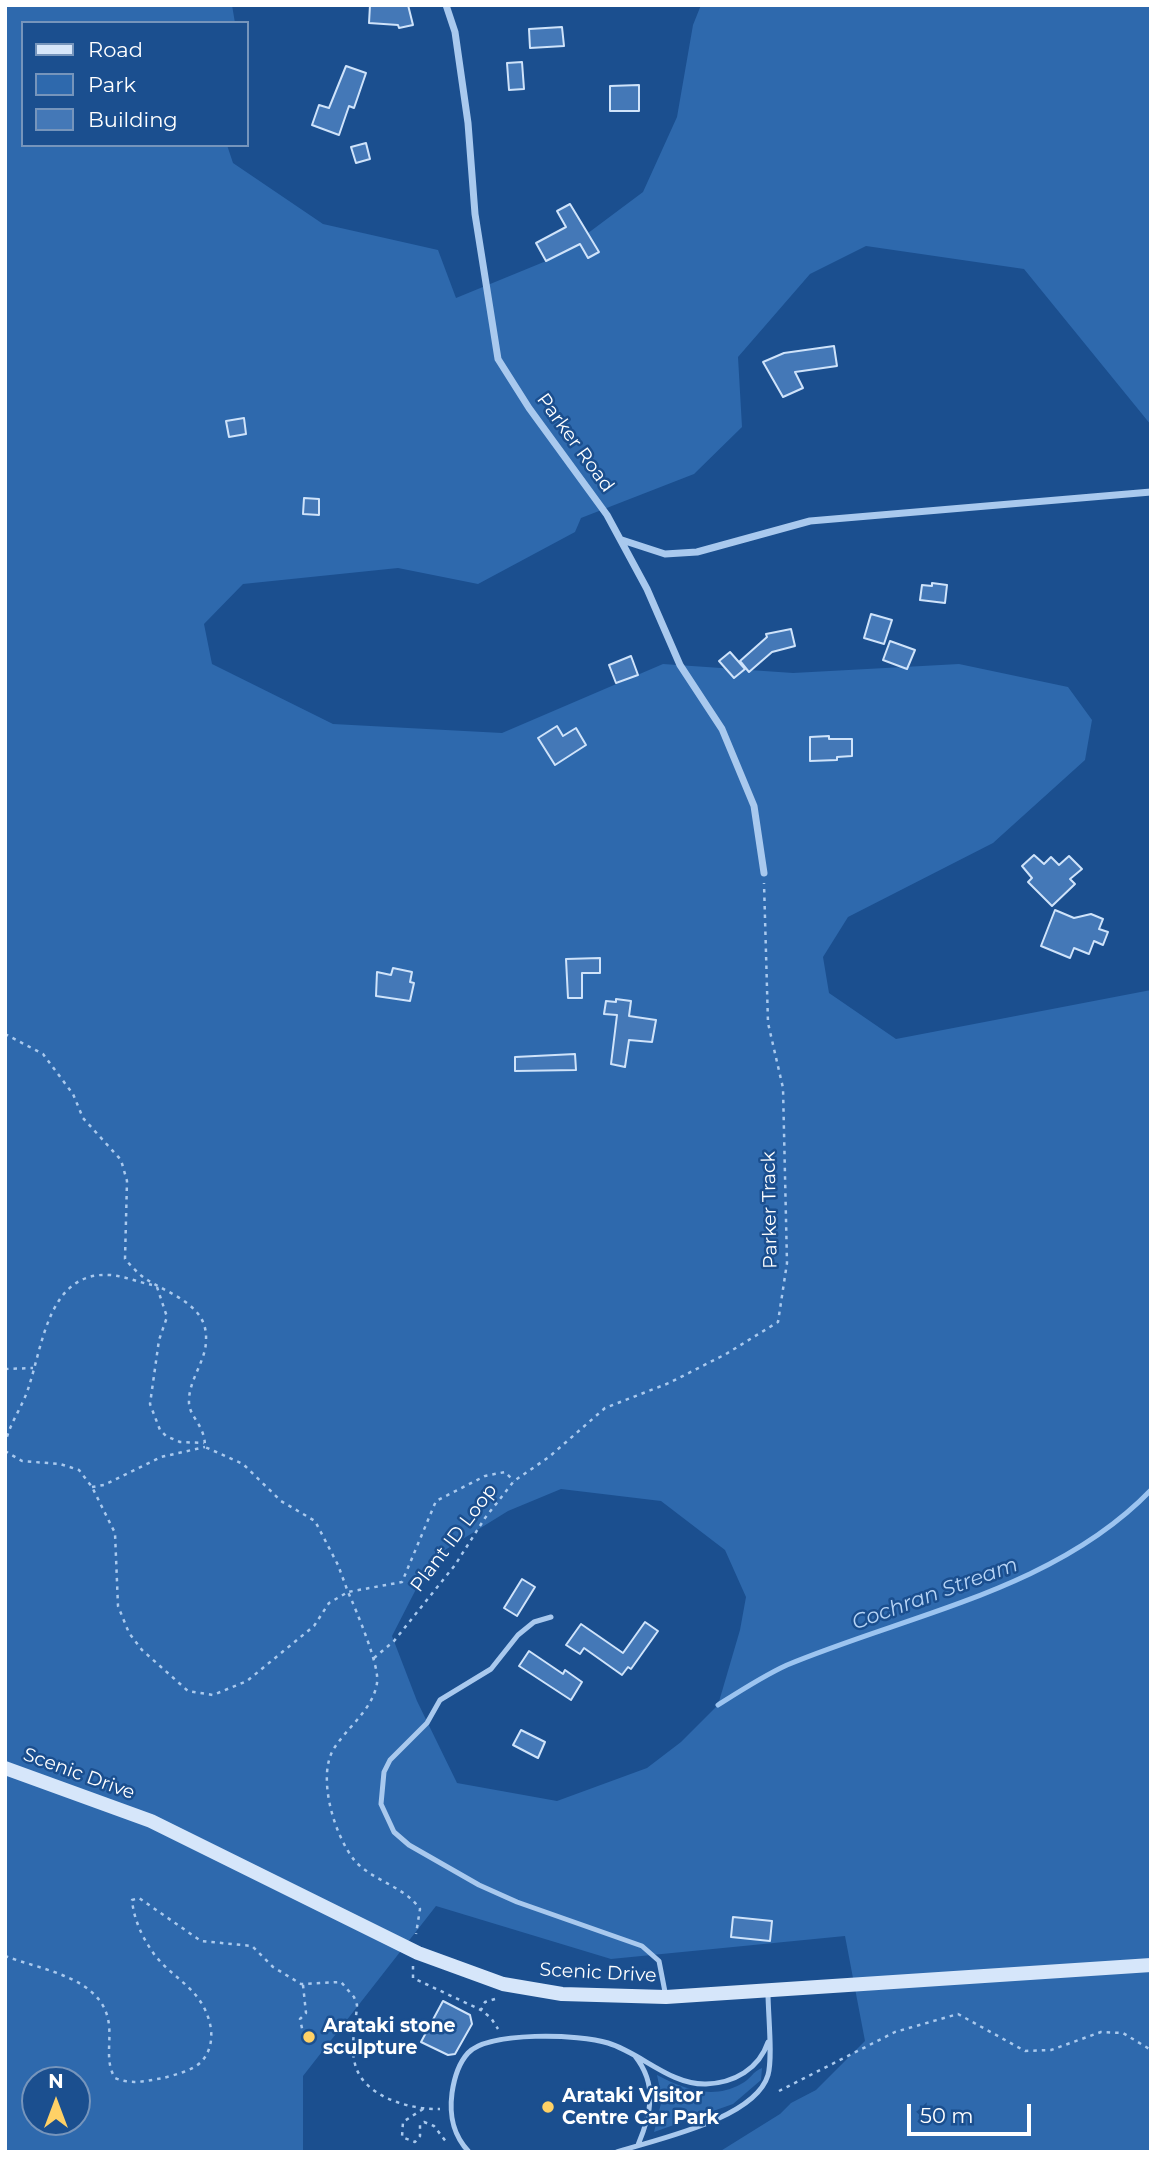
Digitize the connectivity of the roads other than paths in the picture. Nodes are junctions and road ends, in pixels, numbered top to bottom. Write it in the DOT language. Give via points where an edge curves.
graph roads {
  1 [pos="446,5"];
  2 [pos="1151,492"];
  3 [pos="621,540"];
  4 [pos="764,873"];
  5 [pos="551,1617"];
  6 [pos="5,1768"];
  7 [pos="1151,1965"];
  8 [pos="768,1992"];
  9 [pos="666,1997"];
  10 [pos="768,2042"];
  11 [pos="633,2054"];
  12 [pos="638,2145"];
  13 [pos="469,2152"];
  14 [pos="617,2152"];
  1 -- 3 [label="street, Parker Road" via="458,58 475,214 498,359"];
  2 -- 3 [label="street" via="810,521 697,552 665,554"];
  3 -- 4 [label="street, Parker Road" via="680,665 722,729 754,806"];
  5 -- 9 [label="lane" via="534,1622 491,1669 440,1700 427,1723 390,1760 381,1804 394,1832 409,1845 479,1885 642,1946 659,1961"];
  6 -- 9 [label="street, Scenic Drive" via="151,1821 418,1952 503,1984 562,1994"];
  7 -- 8 [label="street, Scenic Drive"];
  8 -- 9 [label="street, Scenic Drive"];
  8 -- 10 [label="lane"];
  10 -- 11 [label="lane" via="760,2062 721,2083 683,2081"];
  10 -- 12 [label="lane" via="769,2073 764,2085 741,2106 688,2130"];
  11 -- 12 [label="lane" via="643,2066 652,2097"];
  11 -- 13 [label="lane" via="610,2043 581,2038 503,2038 482,2043 469,2052 455,2079 450,2108 454,2129"];
  12 -- 14 [label="lane"];
}
